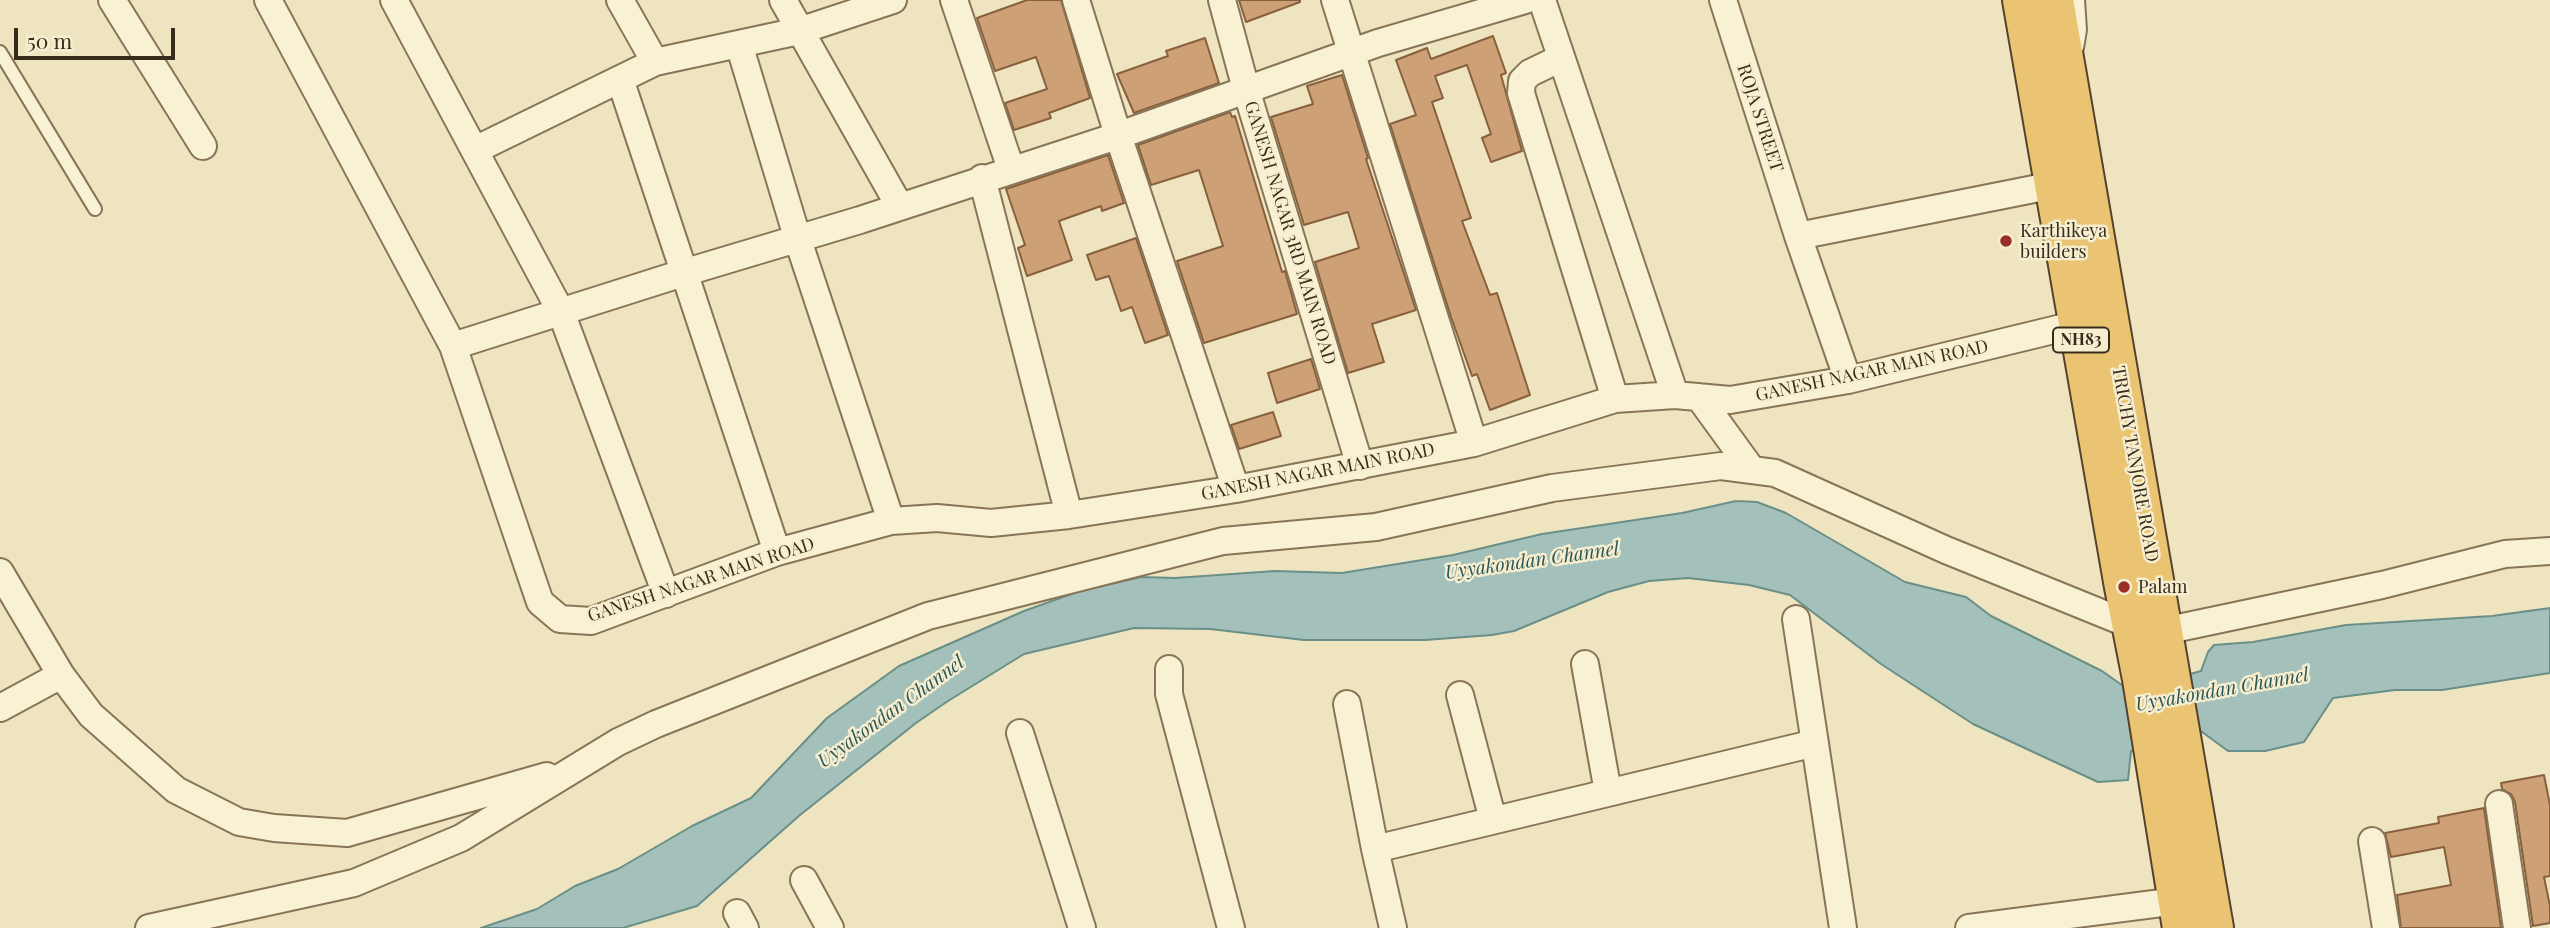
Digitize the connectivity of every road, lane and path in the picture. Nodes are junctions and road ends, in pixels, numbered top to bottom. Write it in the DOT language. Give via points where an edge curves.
graph roads {
  1 [pos="113,0"];
  2 [pos="268,0"];
  3 [pos="394,0"];
  4 [pos="620,0"];
  5 [pos="783,0"];
  6 [pos="893,0"];
  7 [pos="954,0"];
  8 [pos="1076,0"];
  9 [pos="1222,0"];
  10 [pos="1335,0"];
  11 [pos="1525,0"];
  12 [pos="1542,0"];
  13 [pos="1723,0"];
  14 [pos="2022,0"];
  15 [pos="2054,0"];
  16 [pos="2078,0"];
  17 [pos="799,31"];
  18 [pos="739,44"];
  19 [pos="0,52"];
  20 [pos="1351,52"];
  21 [pos="1561,58"];
  22 [pos="655,62"];
  23 [pos="620,79"];
  24 [pos="2068,80"];
  25 [pos="1246,89"];
  26 [pos="1118,135"];
  27 [pos="203,146"];
  28 [pos="475,150"];
  29 [pos="1011,169"];
  30 [pos="982,178"];
  31 [pos="2054,186"];
  32 [pos="900,207"];
  33 [pos="95,209"];
  34 [pos="1798,236"];
  35 [pos="798,240"];
  36 [pos="683,273"];
  37 [pos="561,312"];
  38 [pos="2078,324"];
  39 [pos="453,345"];
  40 [pos="1848,380"];
  41 [pos="1687,396"];
  42 [pos="1615,399"];
  43 [pos="1475,443"];
  44 [pos="1360,466"];
  45 [pos="1752,470"];
  46 [pos="1236,489"];
  47 [pos="1069,515"];
  48 [pos="891,522"];
  49 [pos="2550,551"];
  50 [pos="777,552"];
  51 [pos="0,572"];
  52 [pos="666,594"];
  53 [pos="1796,620"];
  54 [pos="2152,651"];
  55 [pos="1586,664"];
  56 [pos="1169,669"];
  57 [pos="61,675"];
  58 [pos="1460,695"];
  59 [pos="3,700"];
  60 [pos="1347,704"];
  61 [pos="1020,733"];
  62 [pos="1815,743"];
  63 [pos="2169,759"];
  64 [pos="579,767"];
  65 [pos="1608,792"];
  66 [pos="2499,804"];
  67 [pos="1493,820"];
  68 [pos="2372,841"];
  69 [pos="1375,849"];
  70 [pos="804,880"];
  71 [pos="2180,915"];
  72 [pos="149,928"];
  73 [pos="830,928"];
  74 [pos="1082,928"];
  75 [pos="1231,928"];
  76 [pos="1393,928"];
  77 [pos="1843,928"];
  78 [pos="1969,928"];
  79 [pos="2214,928"];
  80 [pos="2386,928"];
  81 [pos="2517,928"];
  1 -- 27 [label="street"];
  2 -- 39 [label="street"];
  3 -- 28 [label="street"];
  4 -- 22 [label="street"];
  5 -- 17 [label="street"];
  6 -- 17 [label="street"];
  7 -- 29 [label="street"];
  8 -- 26 [label="street"];
  9 -- 25 [label="street, GANESH NAGAR 3RD MAIN ROAD"];
  10 -- 20 [label="street"];
  11 -- 20 [label="street"];
  12 -- 21 [label="street"];
  13 -- 34 [label="street, ROJA STREET"];
  14 -- 31 [label="highway, TRICHY TANJORE ROAD / NH83"];
  15 -- 24 [label="highway, TRICHY TANJORE ROAD / NH83"];
  16 -- 24 [label="lane" via="2078,44"];
  17 -- 18 [label="street"];
  17 -- 32 [label="street"];
  18 -- 22 [label="street"];
  18 -- 35 [label="street"];
  19 -- 33 [label="lane"];
  20 -- 25 [label="street"];
  20 -- 43 [label="street"];
  21 -- 41 [label="street"];
  21 -- 42 [label="street" via="1530,73 1522,81 1521,93"];
  22 -- 23 [label="street"];
  23 -- 28 [label="street"];
  23 -- 36 [label="street"];
  24 -- 54 [label="highway, TRICHY TANJORE ROAD / NH83"];
  25 -- 26 [label="street"];
  25 -- 44 [label="street, GANESH NAGAR 3RD MAIN ROAD"];
  26 -- 29 [label="street"];
  26 -- 46 [label="street"];
  28 -- 37 [label="street"];
  29 -- 30 [label="street"];
  30 -- 32 [label="street"];
  30 -- 47 [label="street"];
  31 -- 34 [label="street"];
  31 -- 38 [label="highway, TRICHY TANJORE ROAD / NH83"];
  32 -- 35 [label="street"];
  34 -- 40 [label="street, ROJA STREET"];
  35 -- 36 [label="street"];
  35 -- 48 [label="street"];
  36 -- 37 [label="street"];
  36 -- 50 [label="street"];
  37 -- 39 [label="street"];
  37 -- 52 [label="street"];
  38 -- 40 [label="street, GANESH NAGAR MAIN ROAD"];
  38 -- 54 [label="highway, TRICHY TANJORE ROAD / NH83"];
  39 -- 52 [label="street, GANESH NAGAR MAIN ROAD" via="540,602 560,619 591,621"];
  40 -- 41 [label="street, GANESH NAGAR MAIN ROAD" via="1730,400"];
  41 -- 42 [label="street, GANESH NAGAR MAIN ROAD"];
  41 -- 45 [label="street"];
  42 -- 43 [label="street, GANESH NAGAR MAIN ROAD"];
  43 -- 44 [label="street, GANESH NAGAR MAIN ROAD"];
  44 -- 46 [label="street, GANESH NAGAR MAIN ROAD"];
  45 -- 54 [label="street" via="1775,473 1946,550"];
  45 -- 64 [label="street" via="1721,466 1552,488 1376,527 1209,544 928,616 656,724"];
  46 -- 47 [label="street, GANESH NAGAR MAIN ROAD"];
  47 -- 48 [label="street, GANESH NAGAR MAIN ROAD" via="991,523 937,518"];
  48 -- 50 [label="street, GANESH NAGAR MAIN ROAD"];
  49 -- 54 [label="street" via="2505,554"];
  50 -- 52 [label="street, GANESH NAGAR MAIN ROAD"];
  51 -- 57 [label="street"];
  53 -- 62 [label="street"];
  54 -- 63 [label="highway, TRICHY TANJORE ROAD / NH83"];
  55 -- 65 [label="street"];
  56 -- 75 [label="street" via="1169,694"];
  57 -- 59 [label="street"];
  57 -- 64 [label="street" via="91,715 176,790 239,822 346,833"];
  58 -- 67 [label="street"];
  60 -- 69 [label="street"];
  61 -- 74 [label="street"];
  62 -- 65 [label="street"];
  62 -- 77 [label="street"];
  63 -- 71 [label="highway, TRICHY TANJORE ROAD / NH83"];
  63 -- 79 [label="highway, TRICHY TANJORE ROAD / NH83"];
  64 -- 72 [label="street" via="461,838 354,883"];
  65 -- 67 [label="street"];
  66 -- 81 [label="street"];
  67 -- 69 [label="street"];
  68 -- 80 [label="street"];
  69 -- 76 [label="street"];
  70 -- 73 [label="street"];
  71 -- 78 [label="street"];
}
